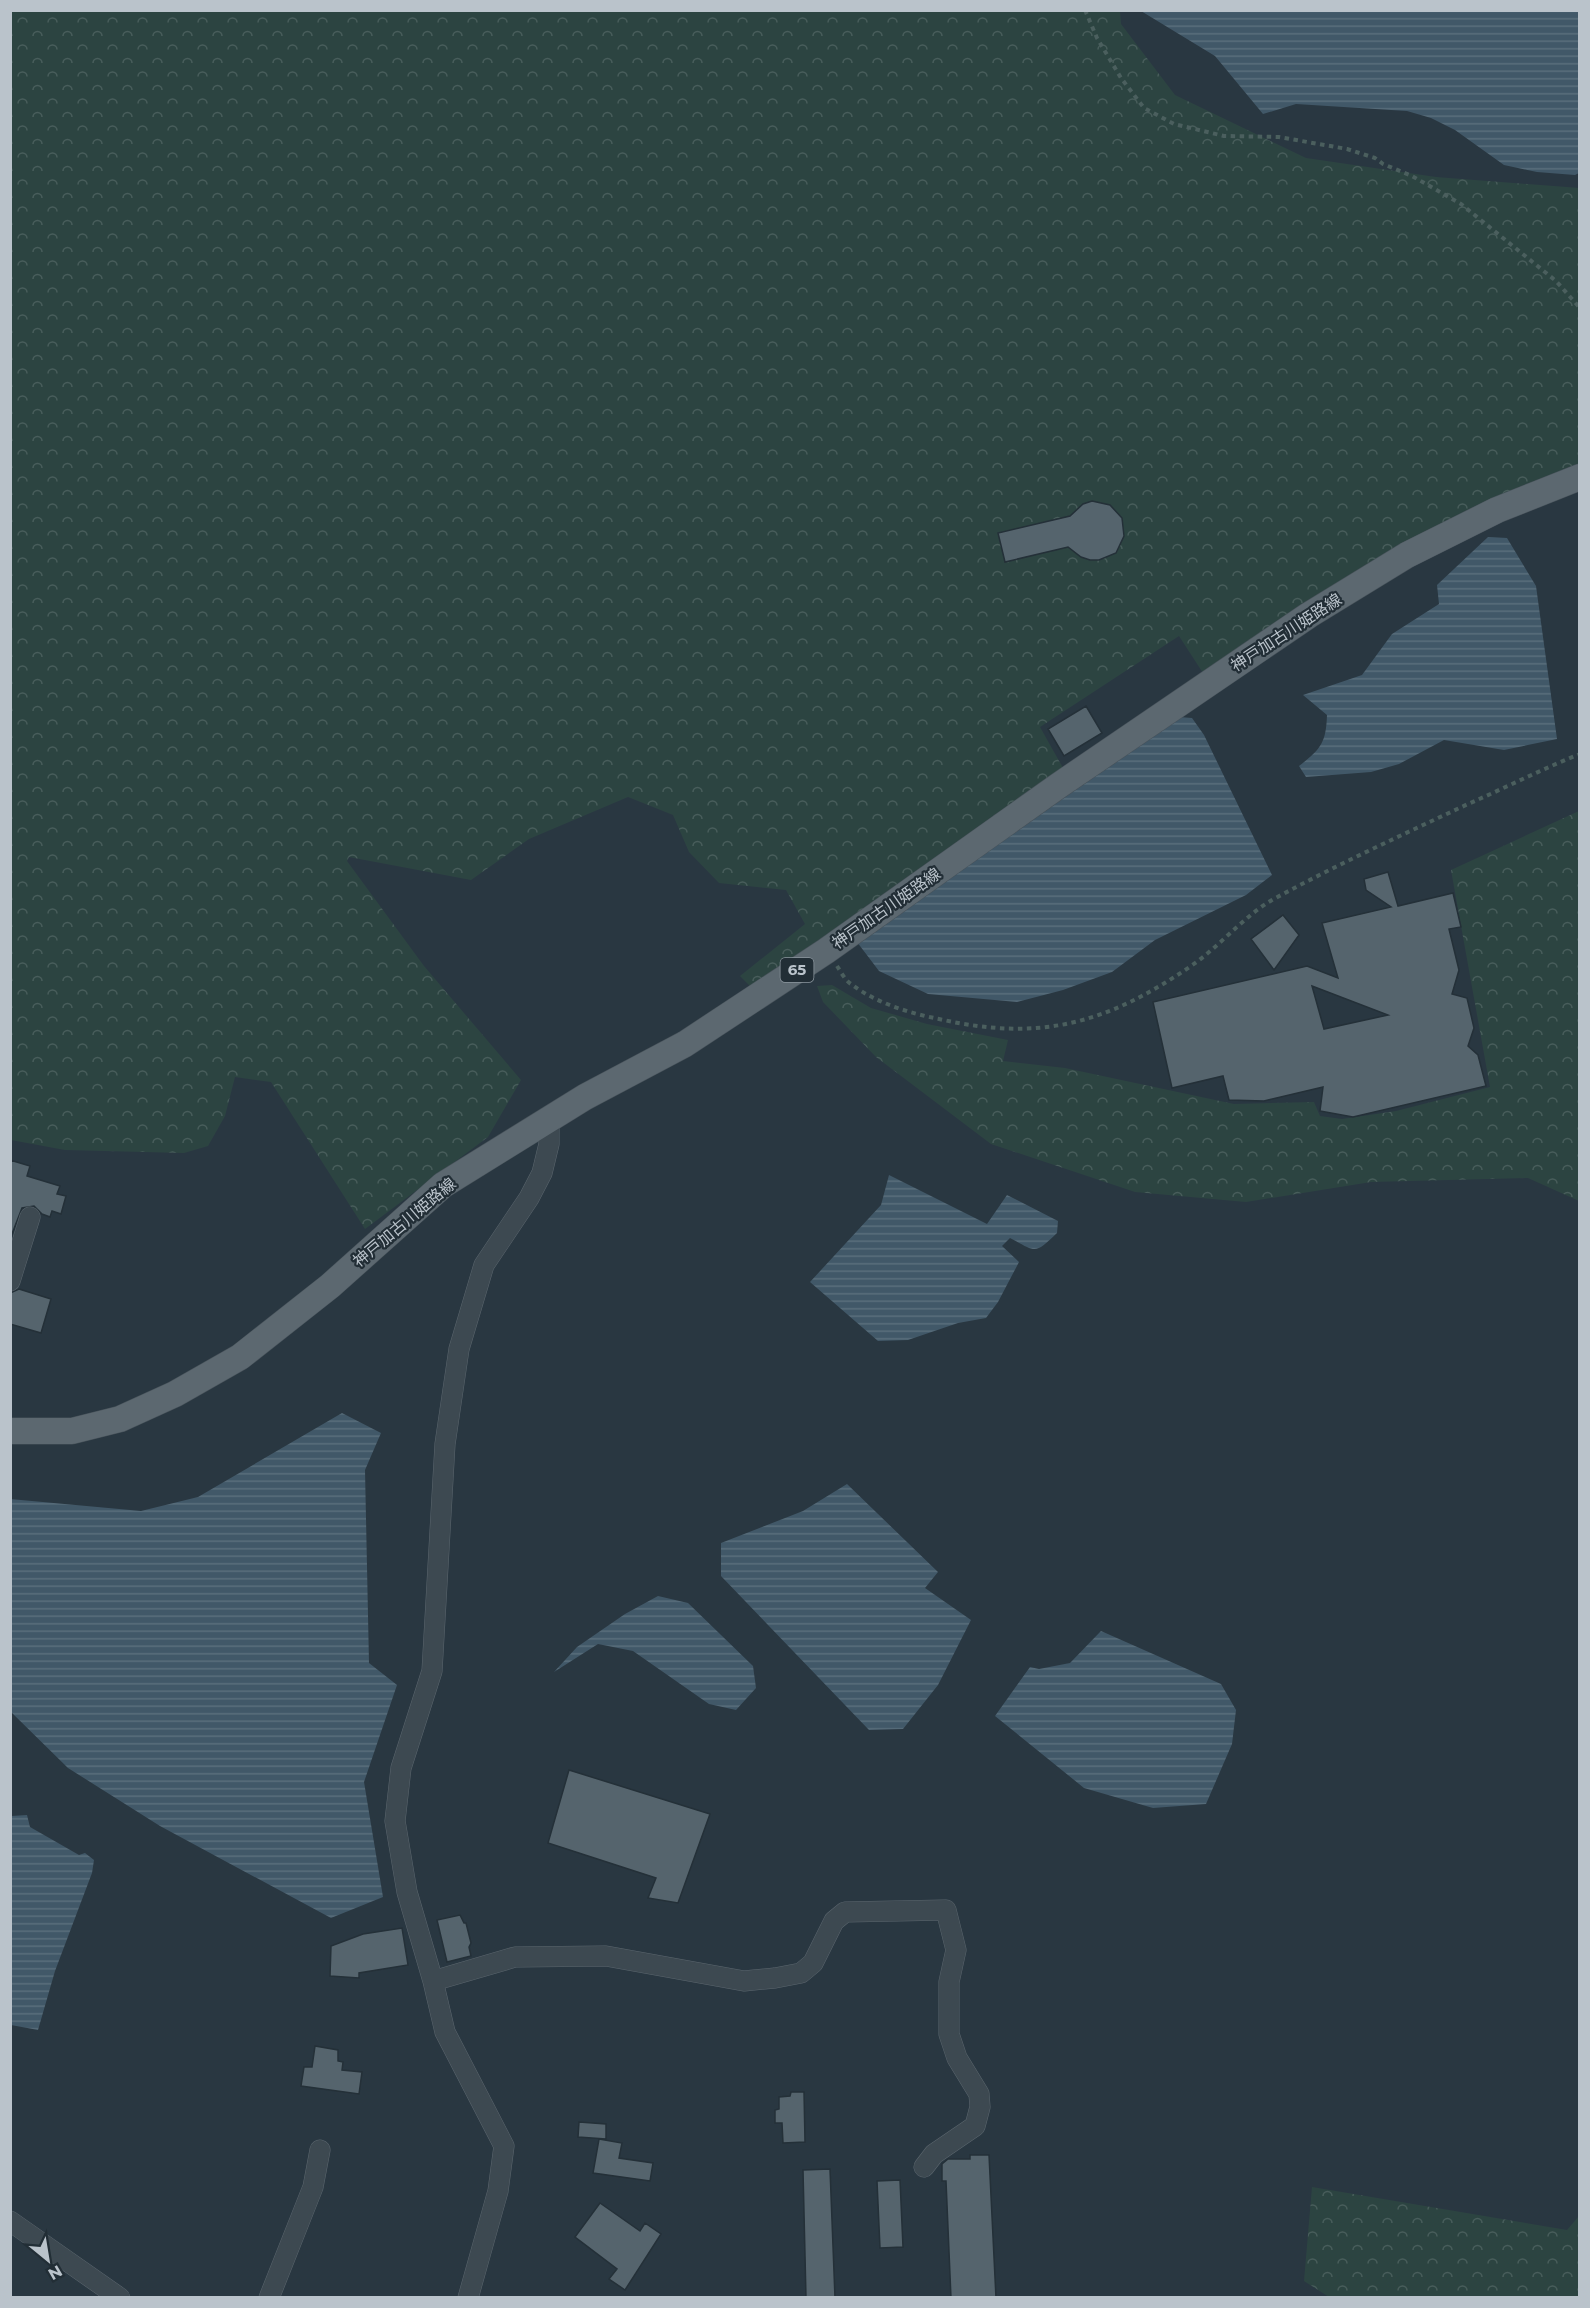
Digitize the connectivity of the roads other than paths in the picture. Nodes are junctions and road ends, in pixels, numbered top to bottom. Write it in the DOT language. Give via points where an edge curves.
graph roads {
  1 [pos="1580,477"];
  2 [pos="549,1120"];
  3 [pos="30,1217"];
  4 [pos="10,1281"];
  5 [pos="10,1431"];
  6 [pos="433,1981"];
  7 [pos="320,2150"];
  8 [pos="924,2167"];
  9 [pos="10,2221"];
  10 [pos="120,2298"];
  11 [pos="269,2298"];
  12 [pos="468,2298"];
  1 -- 2 [label="main road, 神戸加古川姫路線 / 65" via="1497,510 1407,555 1309,615 825,951 685,1044"];
  2 -- 5 [label="main road, 神戸加古川姫路線 / 65" via="443,1185 330,1286 240,1357 175,1394 120,1419 72,1431"];
  2 -- 6 [label="street" via="549,1144 542,1173 484,1265 459,1349 445,1444 432,1671 400,1768 395,1821 406,1892"];
  3 -- 4 [label="street"];
  6 -- 8 [label="street" via="515,1957 606,1956 734,1980 775,1978 801,1973 813,1963 834,1921 845,1912 946,1910 956,1950 949,1982 949,2034 957,2058 979,2094 981,2107 975,2126 934,2154"];
  6 -- 12 [label="street" via="445,2032 504,2146 498,2191"];
  7 -- 11 [label="street" via="313,2187"];
  9 -- 10 [label="street"];
}
